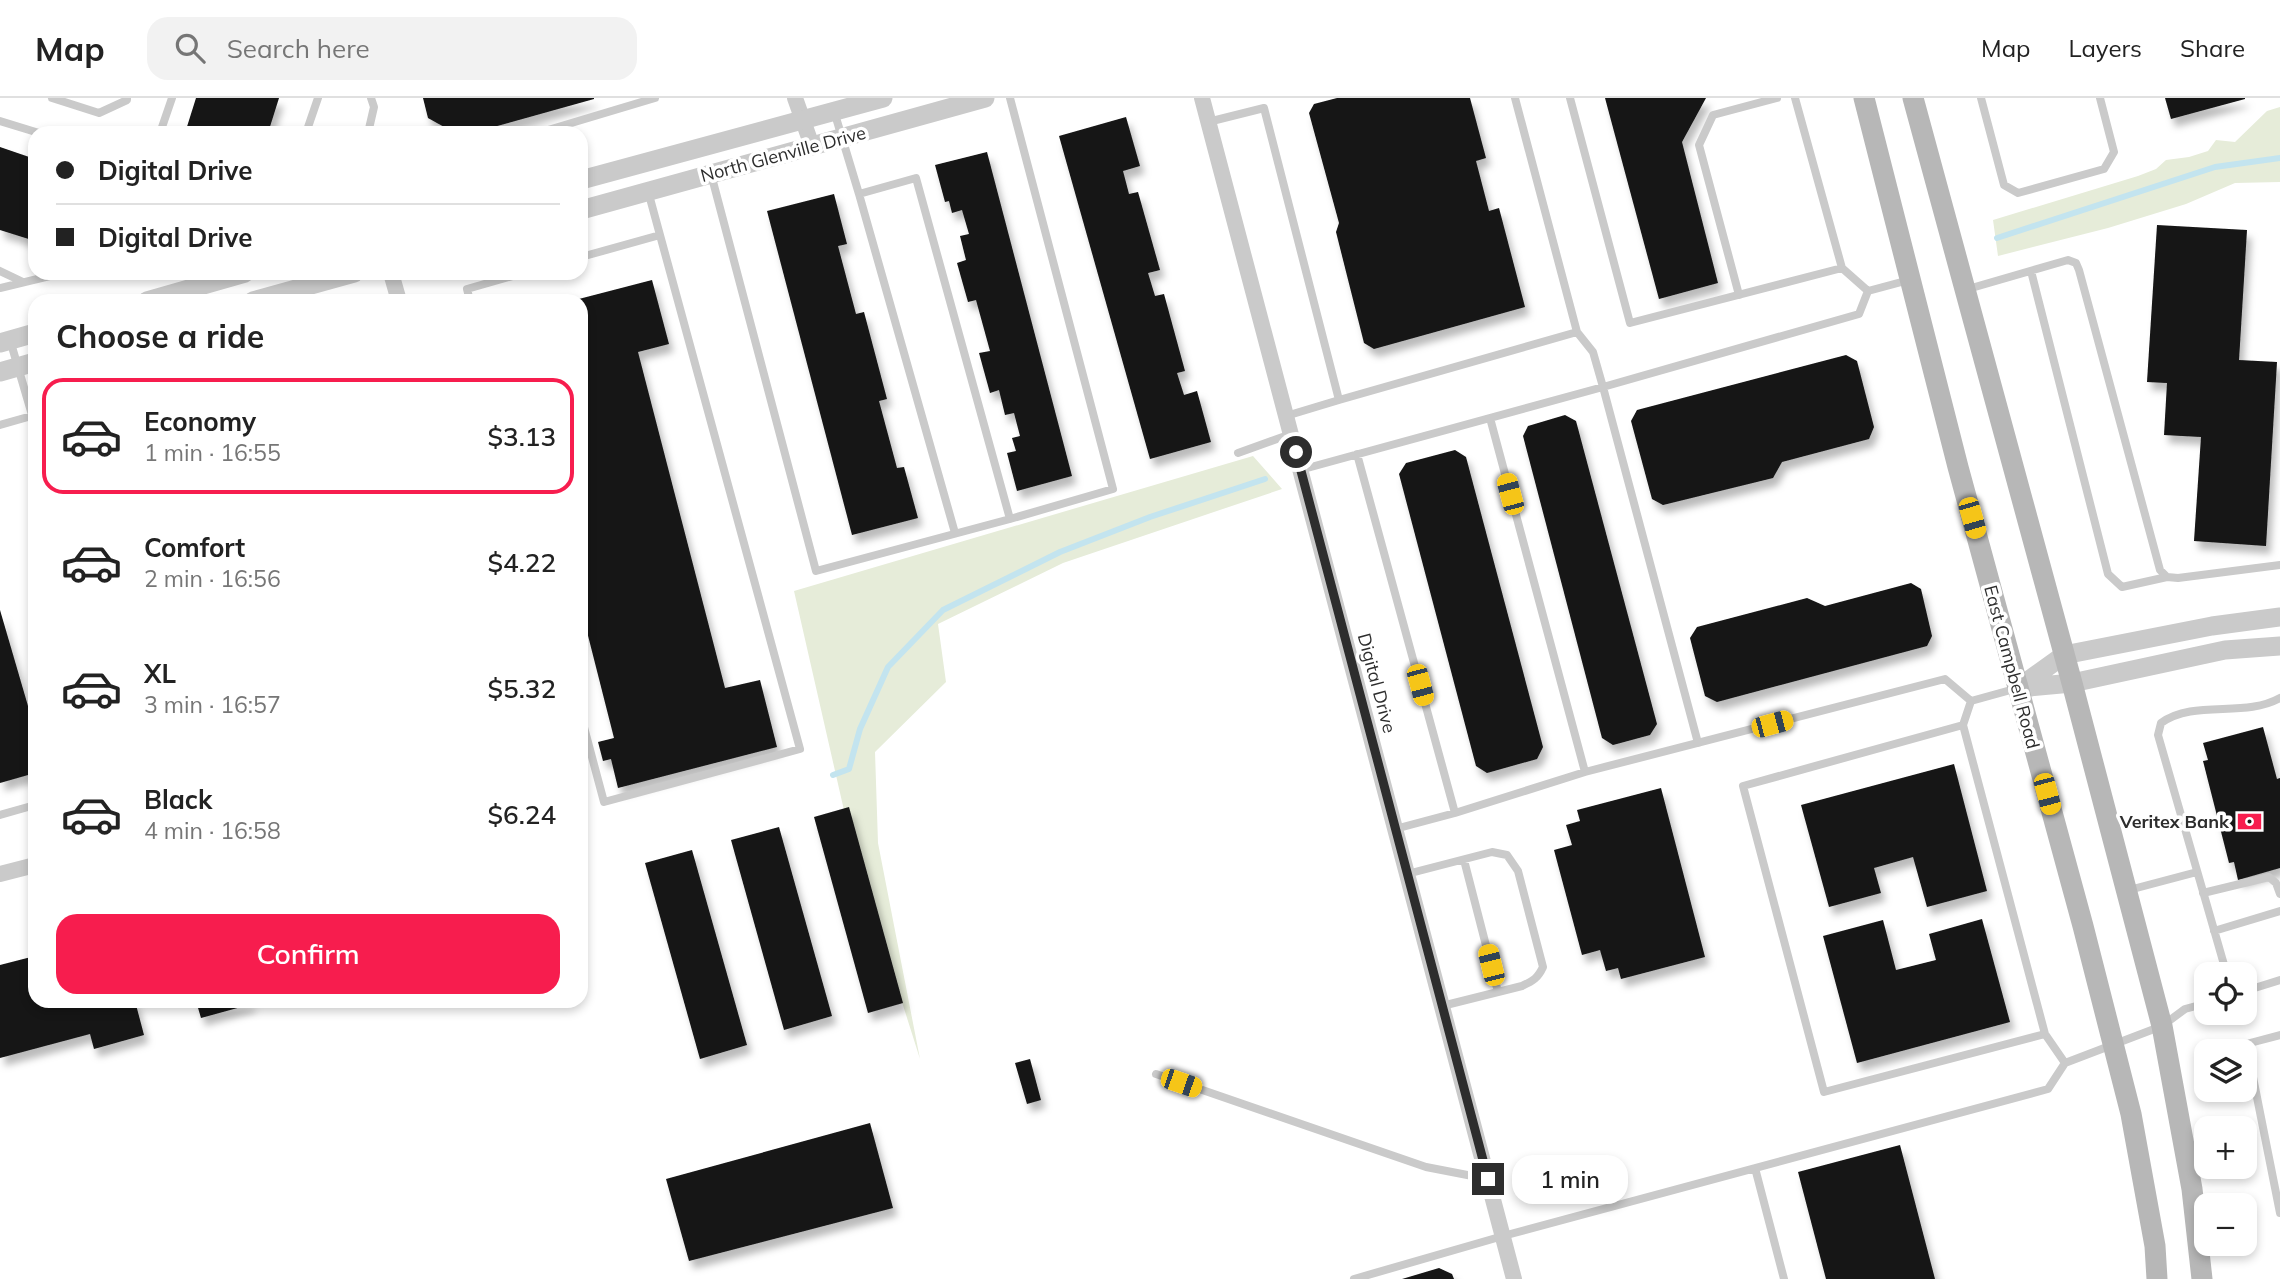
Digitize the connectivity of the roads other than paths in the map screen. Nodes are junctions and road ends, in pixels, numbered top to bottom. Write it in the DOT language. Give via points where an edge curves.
graph roads {
  1 [pos="52,98"];
  2 [pos="127,98"];
  3 [pos="172,98"];
  4 [pos="318,98"];
  5 [pos="371,98"];
  6 [pos="655,98"];
  7 [pos="794,98"];
  8 [pos="883,98"];
  9 [pos="985,98"];
  10 [pos="1010,98"];
  11 [pos="1202,98"];
  12 [pos="1261,98"];
  13 [pos="1515,98"];
  14 [pos="1570,98"];
  15 [pos="1777,98"];
  16 [pos="1795,98"];
  17 [pos="1864,98"];
  18 [pos="1913,98"];
  19 [pos="1981,98"];
  20 [pos="2100,98"];
  21 [pos="1264,108"];
  22 [pos="835,111"];
  23 [pos="803,120"];
  24 [pos="0,121"];
  25 [pos="1208,122"];
  26 [pos="162,126"];
  27 [pos="308,126"];
  28 [pos="370,126"];
  29 [pos="561,126"];
  30 [pos="28,130"];
  31 [pos="842,138"];
  32 [pos="812,146"];
  33 [pos="711,174"];
  34 [pos="588,178"];
  35 [pos="648,191"];
  36 [pos="859,194"];
  37 [pos="588,208"];
  38 [pos="660,234"];
  39 [pos="588,255"];
  40 [pos="1842,268"];
  41 [pos="0,271"];
  42 [pos="2031,271"];
  43 [pos="32,280"];
  44 [pos="220,280"];
  45 [pos="329,280"];
  46 [pos="498,280"];
  47 [pos="1909,280"];
  48 [pos="23,282"];
  49 [pos="0,288"];
  50 [pos="1965,290"];
  51 [pos="1867,291"];
  52 [pos="172,294"];
  53 [pos="278,294"];
  54 [pos="468,294"];
  55 [pos="1739,295"];
  56 [pos="1577,332"];
  57 [pos="28,335"];
  58 [pos="5,341"];
  59 [pos="18,366"];
  60 [pos="1603,387"];
  61 [pos="28,399"];
  62 [pos="1339,400"];
  63 [pos="1286,415"];
  64 [pos="1490,418"];
  65 [pos="28,420"];
  66 [pos="0,425"];
  67 [pos="1291,434"];
  68 [pos="1238,453"];
  69 [pos="1357,454"];
  70 [pos="1300,470"];
  71 [pos="1010,519"];
  72 [pos="955,533"];
  73 [pos="2280,565"];
  74 [pos="2167,577"];
  75 [pos="2280,617"];
  76 [pos="2280,646"];
  77 [pos="2064,656"];
  78 [pos="2072,683"];
  79 [pos="2018,688"];
  80 [pos="2279,699"];
  81 [pos="1971,701"];
  82 [pos="2280,711"];
  83 [pos="1964,725"];
  84 [pos="588,742"];
  85 [pos="1698,743"];
  86 [pos="1585,772"];
  87 [pos="28,807"];
  88 [pos="1455,813"];
  89 [pos="0,815"];
  90 [pos="1395,829"];
  91 [pos="1464,860"];
  92 [pos="28,866"];
  93 [pos="2197,872"];
  94 [pos="0,874"];
  95 [pos="1407,874"];
  96 [pos="2127,891"];
  97 [pos="2203,893"];
  98 [pos="2280,894"];
  99 [pos="2280,911"];
  100 [pos="2214,931"];
  101 [pos="2223,962"];
  102 [pos="2280,980"];
  103 [pos="2257,987"];
  104 [pos="1498,992"];
  105 [pos="1442,1006"];
  106 [pos="2194,1007"];
  107 [pos="2162,1026"];
  108 [pos="2045,1034"];
  109 [pos="2280,1035"];
  110 [pos="2113,1045"];
  111 [pos="2065,1063"];
  112 [pos="1156,1074"];
  113 [pos="1755,1168"];
  114 [pos="1488,1179"];
  115 [pos="2280,1213"];
  116 [pos="1503,1236"];
  117 [pos="1354,1279"];
  118 [pos="1514,1279"];
  119 [pos="1784,1279"];
  120 [pos="2157,1279"];
  121 [pos="2202,1279"];
  1 -- 2 [label="lane" via="99,113"];
  3 -- 26 [label="lane"];
  4 -- 27 [label="lane"];
  5 -- 28 [label="lane"];
  6 -- 29 [label="lane"];
  7 -- 23 [label="street"];
  8 -- 22 [label="street, North Glenville Drive"];
  9 -- 31 [label="street, North Glenville Drive"];
  10 -- 71 [label="lane" via="1113,489"];
  11 -- 25 [label="street, Digital Drive"];
  12 -- 21 [label="lane"];
  13 -- 56 [label="lane"];
  14 -- 55 [label="lane" via="1630,323"];
  15 -- 55 [label="lane" via="1713,115 1699,145"];
  16 -- 40 [label="lane"];
  17 -- 47 [label="main road, East Campbell Road"];
  18 -- 50 [label="main road"];
  19 -- 20 [label="lane" via="2004,185 2018,193 2104,169 2113,152"];
  21 -- 25 [label="lane"];
  21 -- 62 [label="lane"];
  22 -- 23 [label="street, North Glenville Drive"];
  22 -- 31 [label="lane"];
  23 -- 32 [label="street"];
  23 -- 34 [label="street, North Glenville Drive"];
  24 -- 30 [label="lane"];
  25 -- 63 [label="street, Digital Drive"];
  31 -- 32 [label="street, North Glenville Drive"];
  31 -- 36 [label="lane"];
  32 -- 33 [label="street, North Glenville Drive"];
  33 -- 35 [label="street, North Glenville Drive"];
  33 -- 72 [label="lane" via="816,571"];
  35 -- 37 [label="street, North Glenville Drive"];
  35 -- 38 [label="lane"];
  36 -- 71 [label="lane" via="916,178"];
  36 -- 72 [label="lane"];
  38 -- 39 [label="lane"];
  38 -- 84 [label="lane" via="800,749 604,802"];
  40 -- 51 [label="lane"];
  40 -- 55 [label="lane"];
  41 -- 48 [label="lane"];
  42 -- 50 [label="lane"];
  42 -- 74 [label="lane" via="2068,260 2076,263 2160,570"];
  42 -- 74 [label="lane" via="2108,574 2122,587"];
  43 -- 48 [label="lane"];
  44 -- 52 [label="street"];
  45 -- 53 [label="street"];
  46 -- 54 [label="lane" via="467,289"];
  47 -- 51 [label="lane"];
  47 -- 79 [label="main road, East Campbell Road"];
  48 -- 49 [label="lane"];
  50 -- 77 [label="main road"];
  51 -- 60 [label="lane" via="1859,314"];
  56 -- 60 [label="lane" via="1593,352"];
  56 -- 62 [label="lane"];
  57 -- 58 [label="street"];
  58 -- 59 [label="lane"];
  59 -- 61 [label="lane"];
  60 -- 64 [label="lane"];
  60 -- 85 [label="lane"];
  62 -- 63 [label="lane"];
  63 -- 67 [label="street, Digital Drive"];
  64 -- 69 [label="lane"];
  64 -- 86 [label="lane"];
  65 -- 66 [label="lane"];
  67 -- 68 [label="lane"];
  67 -- 70 [label="street, Digital Drive"];
  69 -- 70 [label="lane"];
  69 -- 88 [label="lane"];
  70 -- 90 [label="street, Digital Drive"];
  71 -- 72 [label="lane"];
  73 -- 74 [label="lane"];
  75 -- 77 [label="street"];
  76 -- 78 [label="street" via="2225,650"];
  77 -- 78 [label="main road"];
  77 -- 79 [label="street"];
  78 -- 79 [label="street"];
  78 -- 96 [label="main road"];
  79 -- 81 [label="lane"];
  79 -- 110 [label="main road, East Campbell Road"];
  80 -- 82 [label="lane"];
  80 -- 93 [label="lane" via="2174,715 2161,723 2158,735"];
  81 -- 83 [label="lane"];
  81 -- 85 [label="lane" via="1945,679"];
  83 -- 108 [label="lane"];
  83 -- 108 [label="lane" via="1743,786 1824,1092"];
  85 -- 86 [label="lane"];
  86 -- 88 [label="lane"];
  87 -- 89 [label="lane"];
  88 -- 90 [label="lane"];
  90 -- 95 [label="street, Digital Drive"];
  91 -- 95 [label="lane"];
  91 -- 104 [label="lane"];
  91 -- 104 [label="lane" via="1492,852 1507,855 1518,871 1543,967 1533,981"];
  92 -- 94 [label="street"];
  93 -- 96 [label="lane"];
  93 -- 97 [label="lane"];
  95 -- 105 [label="street, Digital Drive"];
  96 -- 107 [label="main road"];
  97 -- 98 [label="lane" via="2269,877"];
  97 -- 100 [label="lane"];
  99 -- 100 [label="lane"];
  100 -- 101 [label="lane"];
  102 -- 103 [label="lane"];
  104 -- 105 [label="lane"];
  105 -- 114 [label="street, Digital Drive"];
  106 -- 107 [label="lane"];
  107 -- 110 [label="lane"];
  107 -- 121 [label="main road" via="2192,1189"];
  108 -- 111 [label="lane"];
  109 -- 115 [label="lane" via="2247,1047"];
  110 -- 111 [label="lane"];
  110 -- 120 [label="main road, East Campbell Road" via="2131,1114"];
  111 -- 113 [label="lane" via="2048,1089"];
  112 -- 114 [label="lane" via="1426,1167"];
  113 -- 116 [label="lane"];
  113 -- 119 [label="lane"];
  114 -- 116 [label="street, Digital Drive"];
  116 -- 117 [label="lane"];
  116 -- 118 [label="street, Digital Drive"];
}
